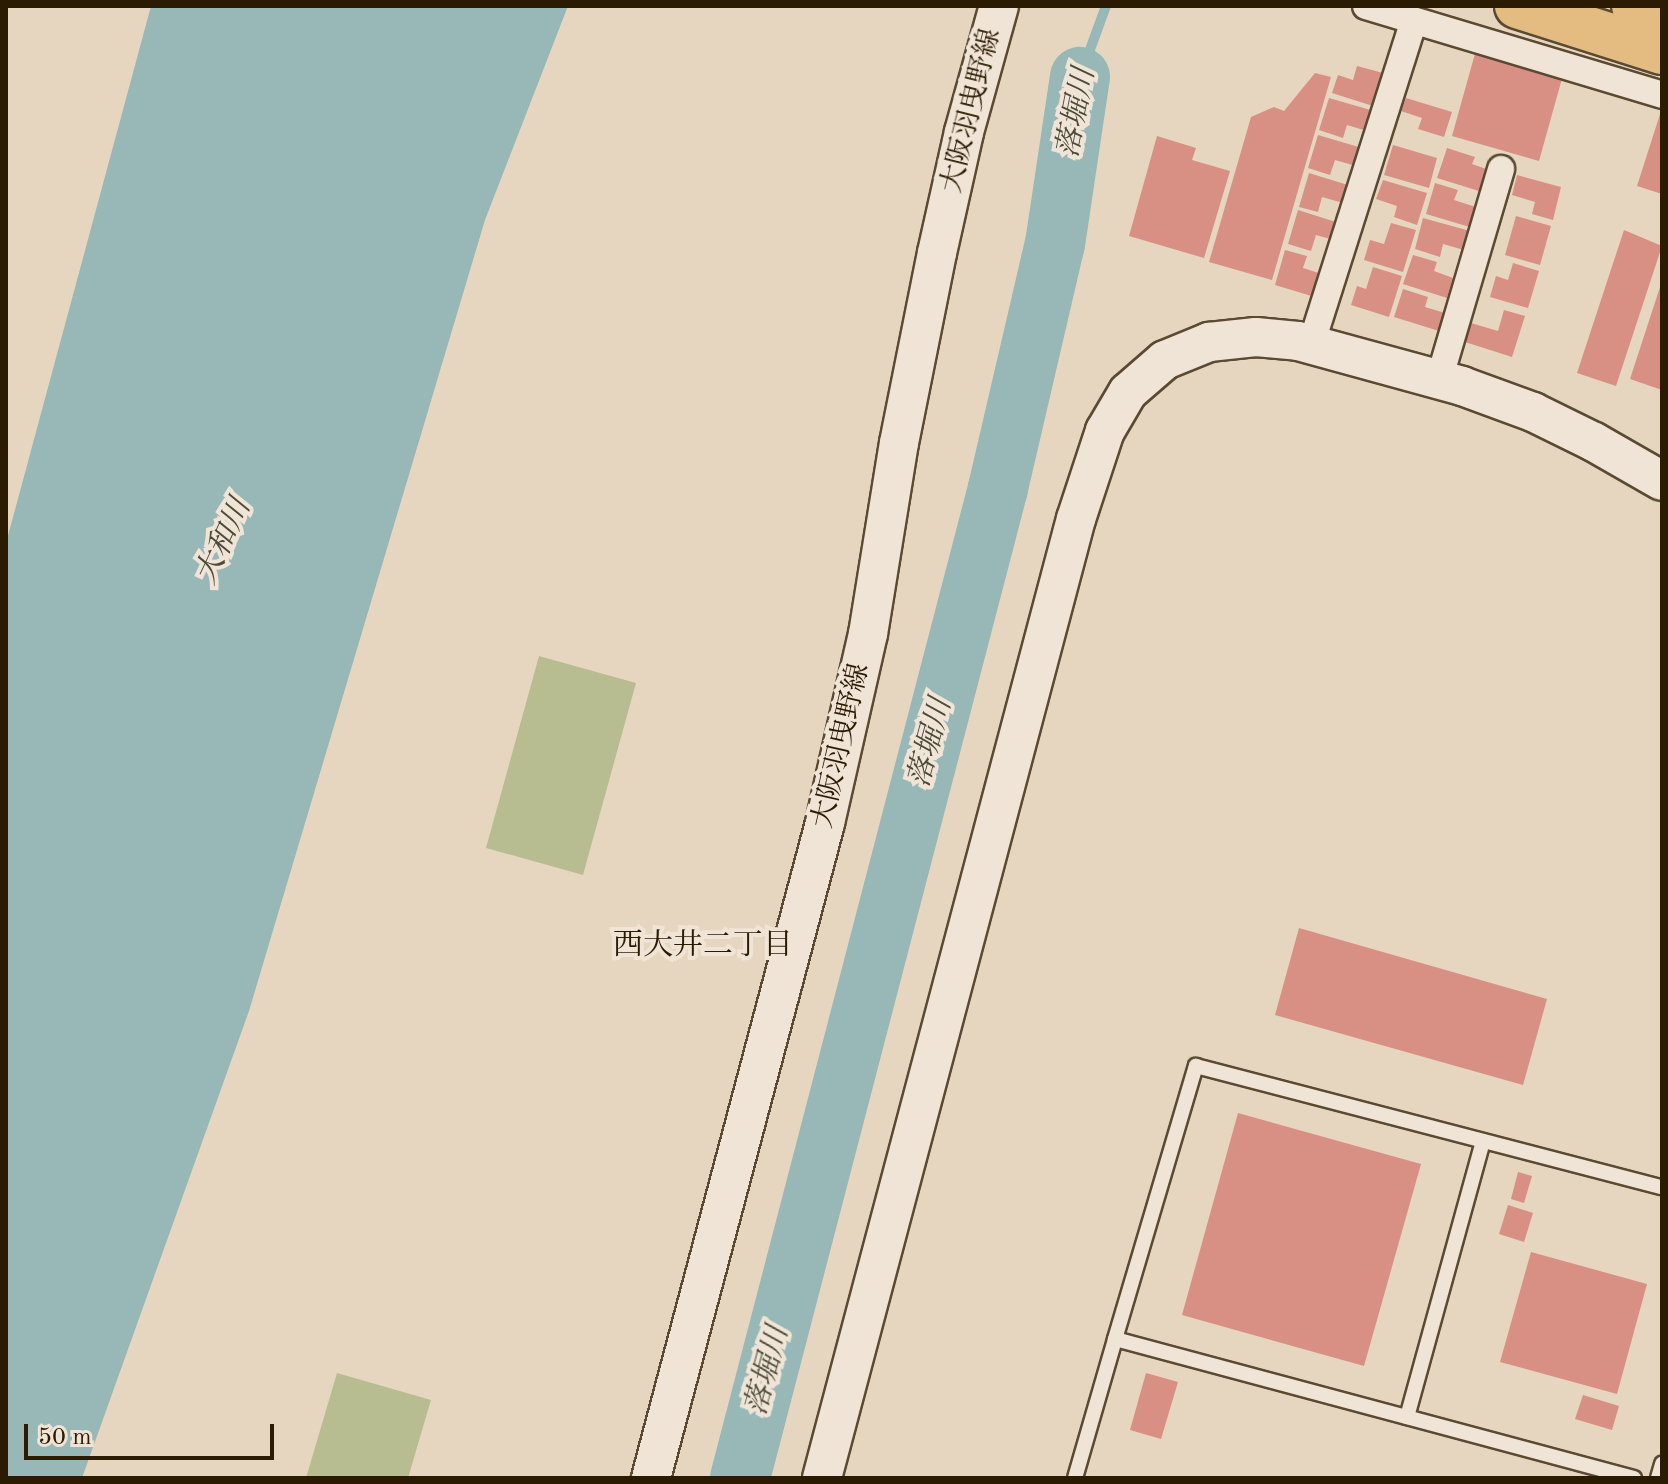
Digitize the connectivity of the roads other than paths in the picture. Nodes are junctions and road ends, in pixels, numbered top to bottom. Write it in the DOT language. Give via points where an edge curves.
graph roads {
  1 [pos="999,6"];
  2 [pos="1366,6"];
  3 [pos="1517,6"];
  4 [pos="1634,6"];
  5 [pos="1662,15"];
  6 [pos="1414,21"];
  7 [pos="1662,52"];
  8 [pos="1662,95"];
  9 [pos="1501,169"];
  10 [pos="1311,345"];
  11 [pos="1439,380"];
  12 [pos="1662,481"];
  13 [pos="1483,1141"];
  14 [pos="1662,1187"];
  15 [pos="1115,1339"];
  16 [pos="1407,1417"];
  17 [pos="1662,1464"];
  18 [pos="651,1478"];
  19 [pos="822,1478"];
  20 [pos="1075,1478"];
  21 [pos="1634,1478"];
  22 [pos="1658,1478"];
  1 -- 18 [label="street, 大阪羽曳野線" via="937,253 868,634 825,823"];
  2 -- 6 [label="street"];
  3 -- 7 [label="highway"];
  4 -- 5 [label="highway"];
  6 -- 8 [label="street"];
  6 -- 10 [label="street"];
  9 -- 11 [label="street"];
  10 -- 11 [label="street"];
  10 -- 19 [label="street" via="1256,337 1209,342 1165,360 1128,392 1105,431 995,816"];
  11 -- 12 [label="street" via="1533,412"];
  13 -- 14 [label="lane"];
  13 -- 15 [label="lane" via="1196,1066"];
  13 -- 16 [label="lane"];
  15 -- 16 [label="lane"];
  15 -- 20 [label="lane"];
  16 -- 21 [label="lane"];
  17 -- 22 [label="lane"];
}
